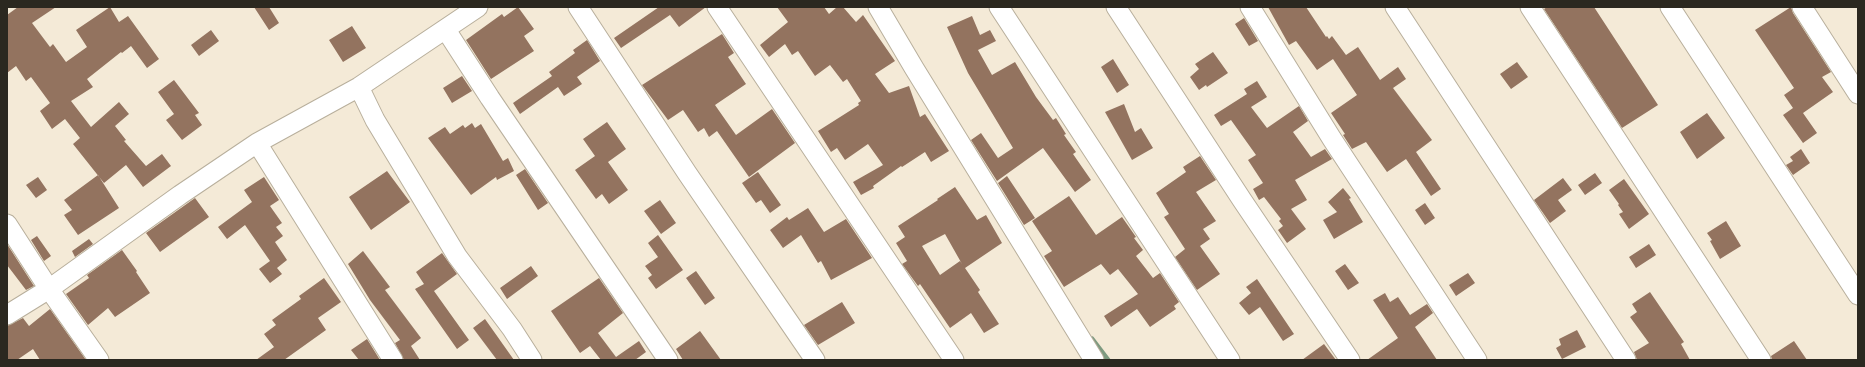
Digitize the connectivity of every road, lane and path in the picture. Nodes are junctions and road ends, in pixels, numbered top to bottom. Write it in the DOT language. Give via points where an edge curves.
graph roads {
  1 [pos="478,7"];
  2 [pos="578,7"];
  3 [pos="717,7"];
  4 [pos="878,7"];
  5 [pos="999,7"];
  6 [pos="1116,7"];
  7 [pos="1250,7"];
  8 [pos="1395,7"];
  9 [pos="1530,7"];
  10 [pos="1670,7"];
  11 [pos="1802,7"];
  12 [pos="446,30"];
  13 [pos="359,87"];
  14 [pos="1858,94"];
  15 [pos="257,143"];
  16 [pos="7,224"];
  17 [pos="49,289"];
  18 [pos="1858,295"];
  19 [pos="7,315"];
  20 [pos="99,360"];
  21 [pos="393,360"];
  22 [pos="532,360"];
  23 [pos="668,360"];
  24 [pos="815,360"];
  25 [pos="954,360"];
  26 [pos="1094,360"];
  27 [pos="1230,360"];
  28 [pos="1350,360"];
  29 [pos="1477,360"];
  30 [pos="1626,360"];
  31 [pos="1761,360"];
  1 -- 12 [label="street"];
  2 -- 24 [label="street" via="687,173"];
  3 -- 25 [label="street"];
  4 -- 26 [label="street"];
  5 -- 27 [label="street"];
  6 -- 28 [label="street"];
  7 -- 29 [label="street" via="1332,139"];
  8 -- 30 [label="street"];
  9 -- 31 [label="street"];
  10 -- 18 [label="street"];
  11 -- 14 [label="street"];
  12 -- 13 [label="street"];
  12 -- 23 [label="street"];
  13 -- 15 [label="street"];
  13 -- 22 [label="street" via="374,120 457,256"];
  15 -- 17 [label="street"];
  15 -- 21 [label="street"];
  16 -- 17 [label="street"];
  17 -- 19 [label="street"];
  17 -- 20 [label="street"];
}
